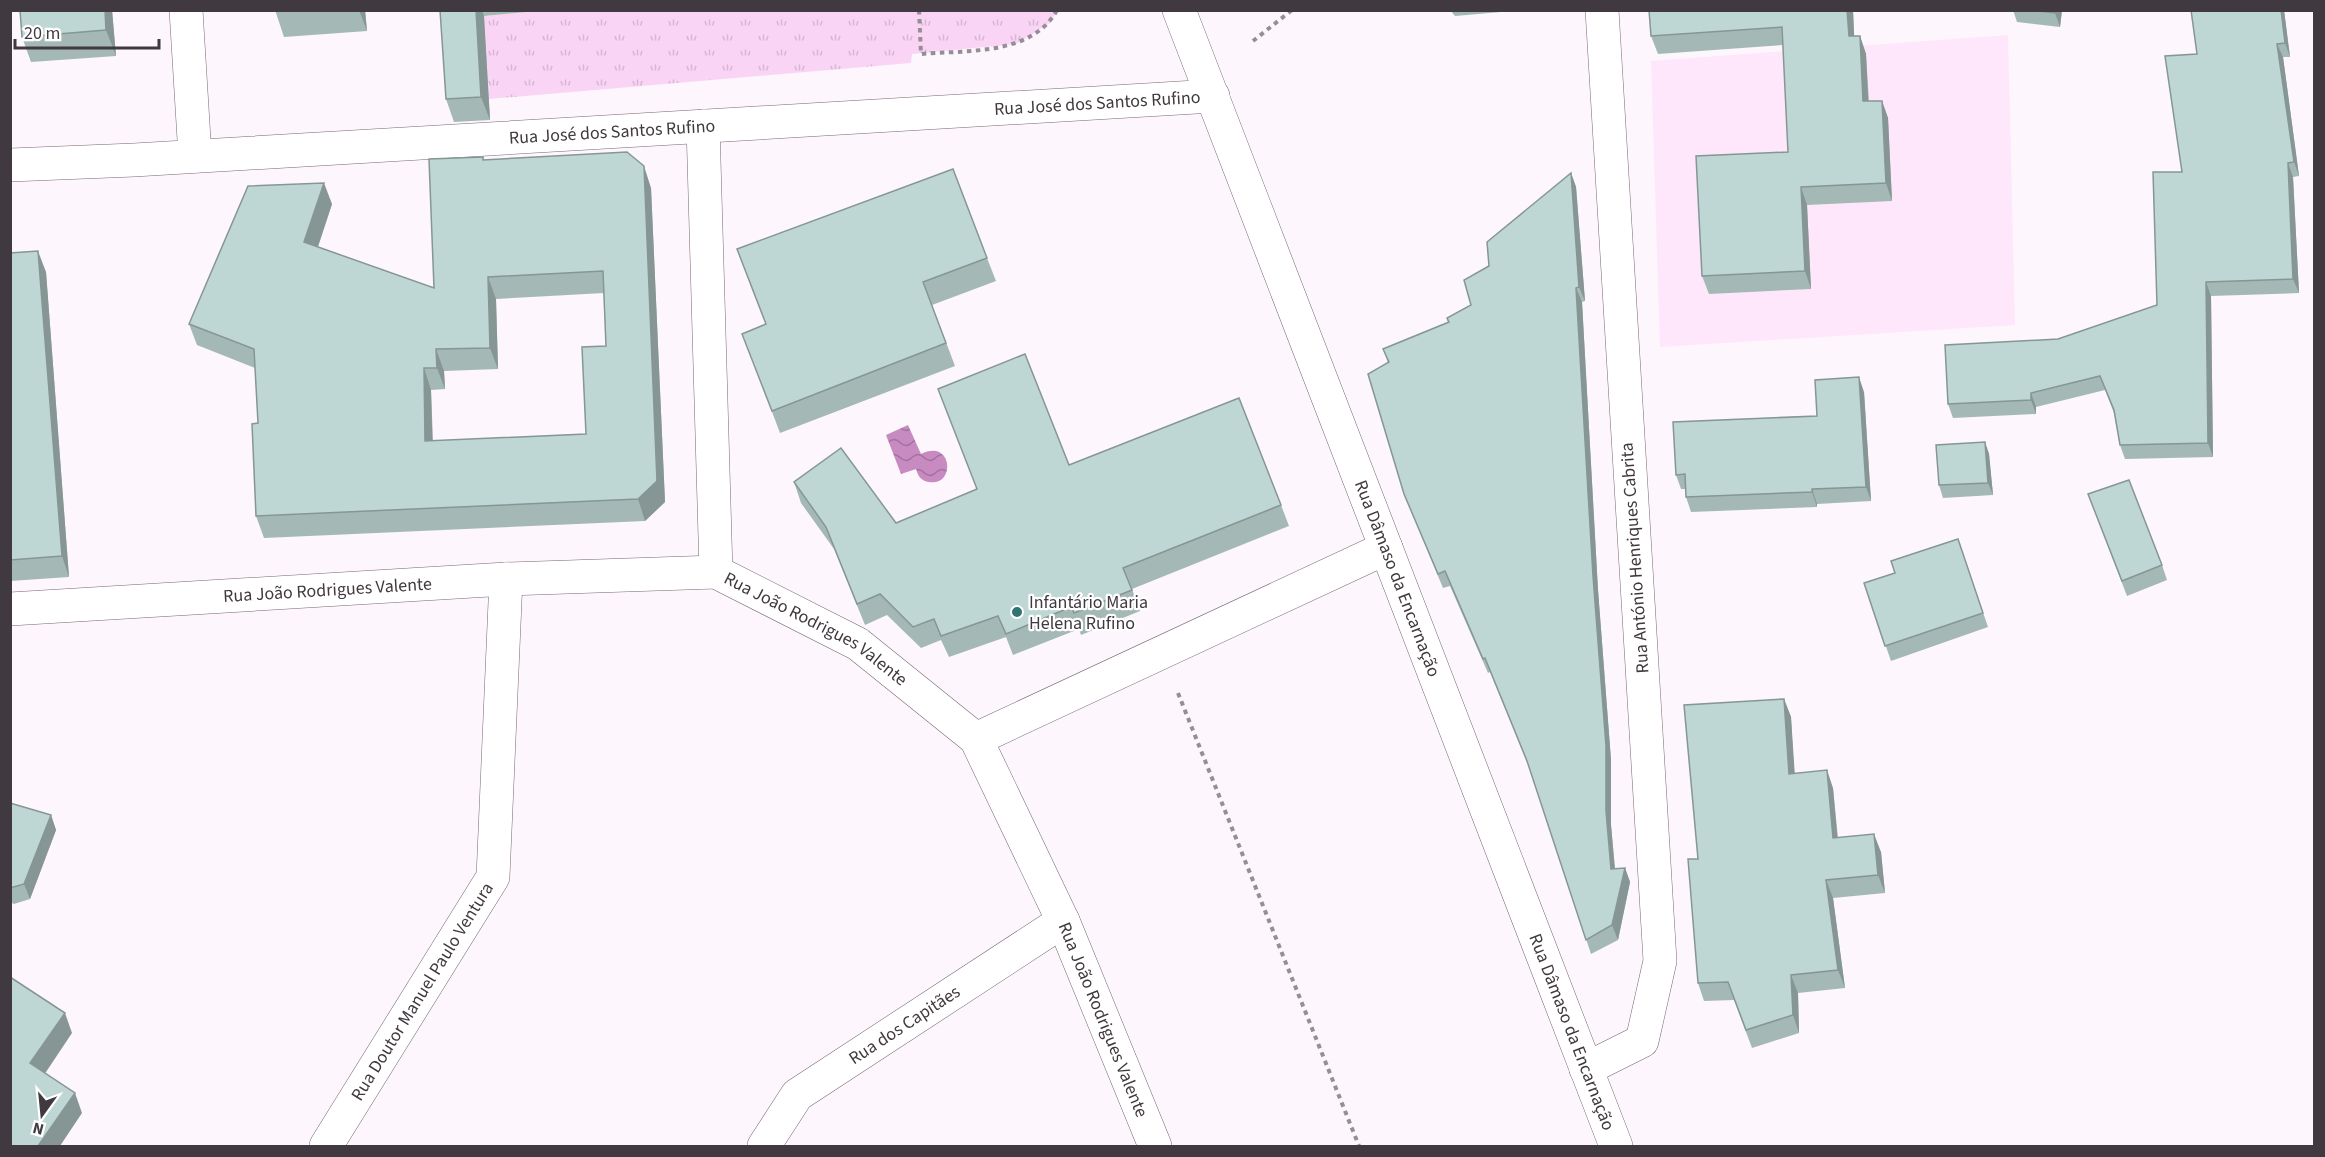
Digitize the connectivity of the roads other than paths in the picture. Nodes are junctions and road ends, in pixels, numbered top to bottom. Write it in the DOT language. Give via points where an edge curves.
graph roads {
  1 [pos="186,10"];
  2 [pos="1179,10"];
  3 [pos="1602,10"];
  4 [pos="1213,96"];
  5 [pos="703,126"];
  6 [pos="195,156"];
  7 [pos="10,165"];
  8 [pos="1386,548"];
  9 [pos="716,573"];
  10 [pos="506,579"];
  11 [pos="10,609"];
  12 [pos="976,739"];
  13 [pos="1063,921"];
  14 [pos="1586,1069"];
  15 [pos="326,1146"];
  16 [pos="765,1146"];
  17 [pos="1155,1146"];
  18 [pos="1616,1146"];
  1 -- 6 [label="street"];
  2 -- 4 [label="street, Rua Dâmaso da Encarnação"];
  3 -- 14 [label="street, Rua António Henriques Cabrita" via="1660,961 1642,1041"];
  4 -- 5 [label="street, Rua José dos Santos Rufino"];
  4 -- 8 [label="street, Rua Dâmaso da Encarnação"];
  5 -- 6 [label="street, Rua José dos Santos Rufino"];
  5 -- 9 [label="street"];
  6 -- 7 [label="street, Rua José dos Santos Rufino"];
  8 -- 12 [label="street"];
  8 -- 14 [label="street, Rua Dâmaso da Encarnação"];
  9 -- 10 [label="street, Rua João Rodrigues Valente"];
  9 -- 12 [label="street, Rua João Rodrigues Valente" via="858,644"];
  10 -- 11 [label="street, Rua João Rodrigues Valente"];
  10 -- 15 [label="street, Rua Doutor Manuel Paulo Ventura" via="493,878"];
  12 -- 13 [label="street, Rua João Rodrigues Valente"];
  13 -- 16 [label="street, Rua dos Capitães" via="797,1095"];
  13 -- 17 [label="street, Rua João Rodrigues Valente"];
  14 -- 18 [label="street, Rua Dâmaso da Encarnação"];
}
